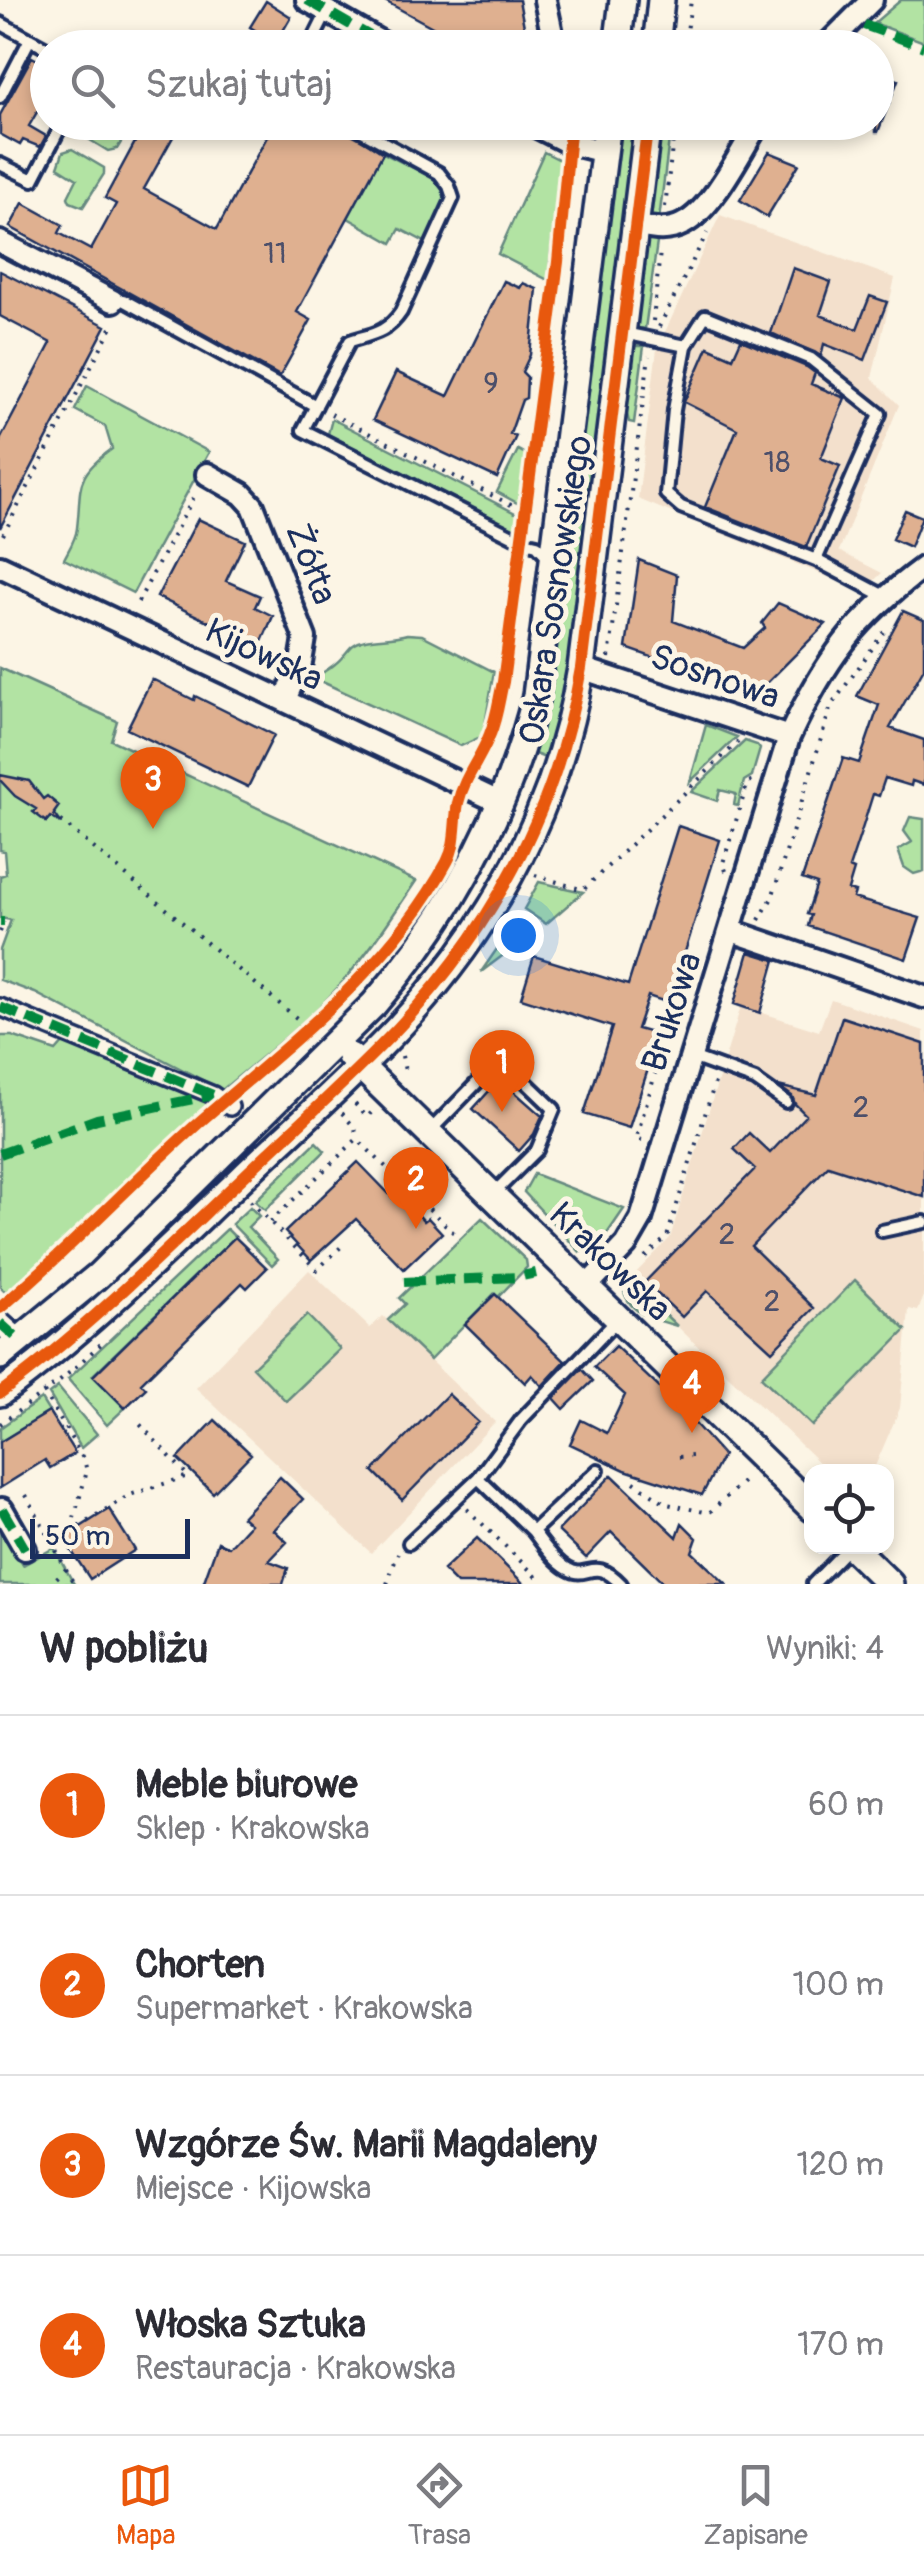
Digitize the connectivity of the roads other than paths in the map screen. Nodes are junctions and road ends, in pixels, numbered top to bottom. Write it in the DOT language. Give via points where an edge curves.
graph roads {
  1 [pos="307,0"];
  2 [pos="545,0"];
  3 [pos="623,0"];
  4 [pos="661,0"];
  5 [pos="872,0"];
  6 [pos="328,12"];
  7 [pos="0,23"];
  8 [pos="318,30"];
  9 [pos="360,30"];
  10 [pos="551,30"];
  11 [pos="619,30"];
  12 [pos="658,30"];
  13 [pos="842,30"];
  14 [pos="30,39"];
  15 [pos="0,97"];
  16 [pos="54,140"];
  17 [pos="379,140"];
  18 [pos="567,140"];
  19 [pos="606,140"];
  20 [pos="646,140"];
  21 [pos="747,140"];
  22 [pos="605,152"];
  23 [pos="0,164"];
  24 [pos="636,226"];
  25 [pos="0,242"];
  26 [pos="112,301"];
  27 [pos="623,333"];
  28 [pos="686,346"];
  29 [pos="316,406"];
  30 [pos="207,474"];
  31 [pos="816,560"];
  32 [pos="552,561"];
  33 [pos="0,566"];
  34 [pos="924,567"];
  35 [pos="891,607"];
  36 [pos="581,668"];
  37 [pos="286,700"];
  38 [pos="789,737"];
  39 [pos="502,803"];
  40 [pos="540,820"];
  41 [pos="732,932"];
  42 [pos="924,996"];
  43 [pos="0,1007"];
  44 [pos="320,1035"];
  45 [pos="692,1057"];
  46 [pos="360,1065"];
  47 [pos="786,1102"];
  48 [pos="230,1106"];
  49 [pos="429,1132"];
  50 [pos="492,1195"];
  51 [pos="924,1222"];
  52 [pos="882,1231"];
  53 [pos="585,1288"];
  54 [pos="618,1319"];
  55 [pos="0,1323"];
  56 [pos="10,1348"];
  57 [pos="40,1362"];
  58 [pos="0,1393"];
  59 [pos="598,1470"];
  60 [pos="478,1478"];
  61 [pos="804,1500"];
  62 [pos="2,1509"];
  63 [pos="533,1531"];
  64 [pos="409,1543"];
  65 [pos="25,1550"];
  66 [pos="843,1554"];
  67 [pos="859,1554"];
  68 [pos="622,1584"];
  69 [pos="813,1584"];
  70 [pos="890,1584"];
  1 -- 6 [label="street"];
  2 -- 10 [label="street"];
  3 -- 11 [label="street"];
  4 -- 12 [label="street"];
  5 -- 13 [label="street"];
  6 -- 8 [label="lane"];
  6 -- 9 [label="street"];
  7 -- 14 [label="lane"];
  14 -- 15 [label="lane"];
  16 -- 23 [label="lane" via="33,180"];
  17 -- 29 [label="lane" via="439,173 453,198 395,322 376,336 350,341"];
  18 -- 22 [label="street"];
  19 -- 22 [label="street, Oskara Sosnowskiego"];
  20 -- 24 [label="street, Oskara Sosnowskiego"];
  21 -- 24 [label="street" via="704,207 684,224 662,230"];
  22 -- 32 [label="street, Oskara Sosnowskiego"];
  24 -- 27 [label="street, Oskara Sosnowskiego"];
  25 -- 26 [label="street"];
  26 -- 29 [label="lane" via="123,300"];
  27 -- 28 [label="lane"];
  27 -- 36 [label="street, Oskara Sosnowskiego"];
  28 -- 31 [label="lane" via="666,494"];
  28 -- 31 [label="lane" via="705,316 811,359 880,414"];
  29 -- 32 [label="lane" via="303,430 536,545"];
  30 -- 37 [label="street, Żółta" via="253,506 300,623 304,650"];
  31 -- 35 [label="lane"];
  32 -- 39 [label="street, Oskara Sosnowskiego" via="536,696"];
  33 -- 37 [label="street, Kijowska"];
  34 -- 35 [label="street, Sosnowa"];
  35 -- 38 [label="street, Sosnowa" via="845,637"];
  36 -- 38 [label="street, Sosnowa"];
  36 -- 40 [label="street, Oskara Sosnowskiego"];
  37 -- 39 [label="street, Kijowska"];
  38 -- 41 [label="street, Brukowa"];
  39 -- 40 [label="street"];
  39 -- 44 [label="street, Oskara Sosnowskiego" via="413,960 374,1004"];
  40 -- 46 [label="street, Oskara Sosnowskiego" via="456,958"];
  41 -- 42 [label="street"];
  41 -- 45 [label="street, Brukowa"];
  43 -- 48 [label="street"];
  44 -- 46 [label="street, Krakowska"];
  44 -- 56 [label="street, Oskara Sosnowskiego" via="99,1275"];
  45 -- 47 [label="lane" via="755,1080"];
  45 -- 53 [label="street, Brukowa" via="635,1232"];
  46 -- 49 [label="street, Krakowska"];
  46 -- 57 [label="street, Oskara Sosnowskiego"];
  49 -- 50 [label="street, Krakowska"];
  49 -- 50 [label="lane" via="501,1058 554,1109 537,1150"];
  50 -- 53 [label="street, Krakowska"];
  51 -- 52 [label="lane"];
  53 -- 54 [label="street, Krakowska"];
  54 -- 60 [label="lane" via="521,1420"];
  54 -- 61 [label="street, Krakowska"];
  55 -- 56 [label="street"];
  56 -- 57 [label="street"];
  57 -- 58 [label="street, Oskara Sosnowskiego"];
  59 -- 63 [label="lane"];
  60 -- 63 [label="lane"];
  60 -- 64 [label="lane"];
  62 -- 65 [label="street"];
  63 -- 68 [label="lane" via="568,1570 607,1570"];
  66 -- 69 [label="lane"];
  67 -- 70 [label="street"];
}
